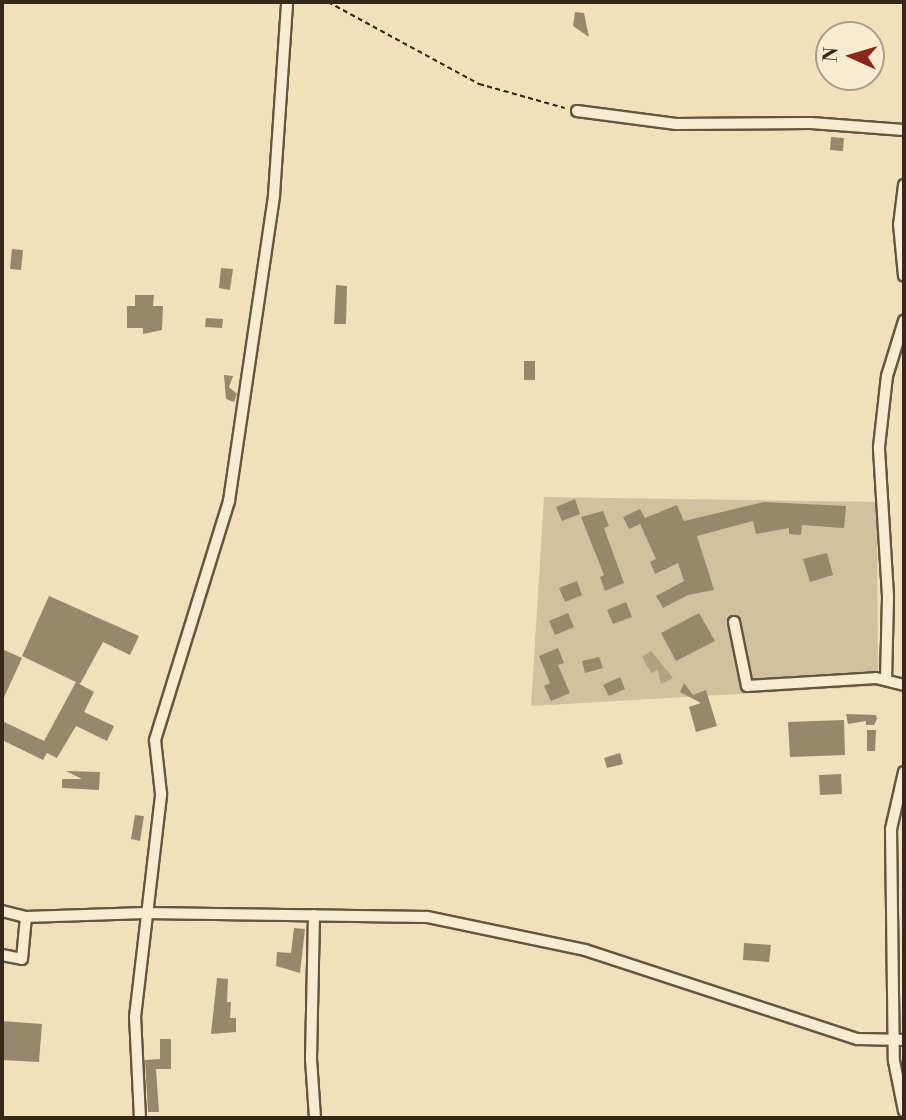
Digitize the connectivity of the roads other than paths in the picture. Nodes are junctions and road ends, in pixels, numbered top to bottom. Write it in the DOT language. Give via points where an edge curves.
graph roads {
  1 [pos="287,2"];
  2 [pos="577,111"];
  3 [pos="904,130"];
  4 [pos="904,185"];
  5 [pos="904,276"];
  6 [pos="904,321"];
  7 [pos="734,622"];
  8 [pos="886,680"];
  9 [pos="904,685"];
  10 [pos="904,772"];
  11 [pos="2,911"];
  12 [pos="145,913"];
  13 [pos="314,915"];
  14 [pos="26,917"];
  15 [pos="2,955"];
  16 [pos="904,1031"];
  17 [pos="899,1040"];
  18 [pos="904,1111"];
  19 [pos="140,1118"];
  20 [pos="315,1118"];
  1 -- 12 [label="street" via="274,195 229,501 155,740 161,794"];
  2 -- 3 [label="street" via="676,124 811,123"];
  4 -- 5 [label="street" via="899,224"];
  6 -- 8 [label="street" via="887,376 879,447 887,571"];
  7 -- 8 [label="street" via="747,686"];
  8 -- 9 [label="street"];
  10 -- 17 [label="street" via="891,829"];
  11 -- 14 [label="street"];
  12 -- 13 [label="street"];
  12 -- 14 [label="street"];
  12 -- 19 [label="street" via="135,1017"];
  13 -- 17 [label="street" via="427,917 506,932 585,950 858,1039"];
  13 -- 20 [label="street" via="311,1059"];
  14 -- 15 [label="street" via="22,959"];
  16 -- 17 [label="street"];
  17 -- 18 [label="street"];
}
